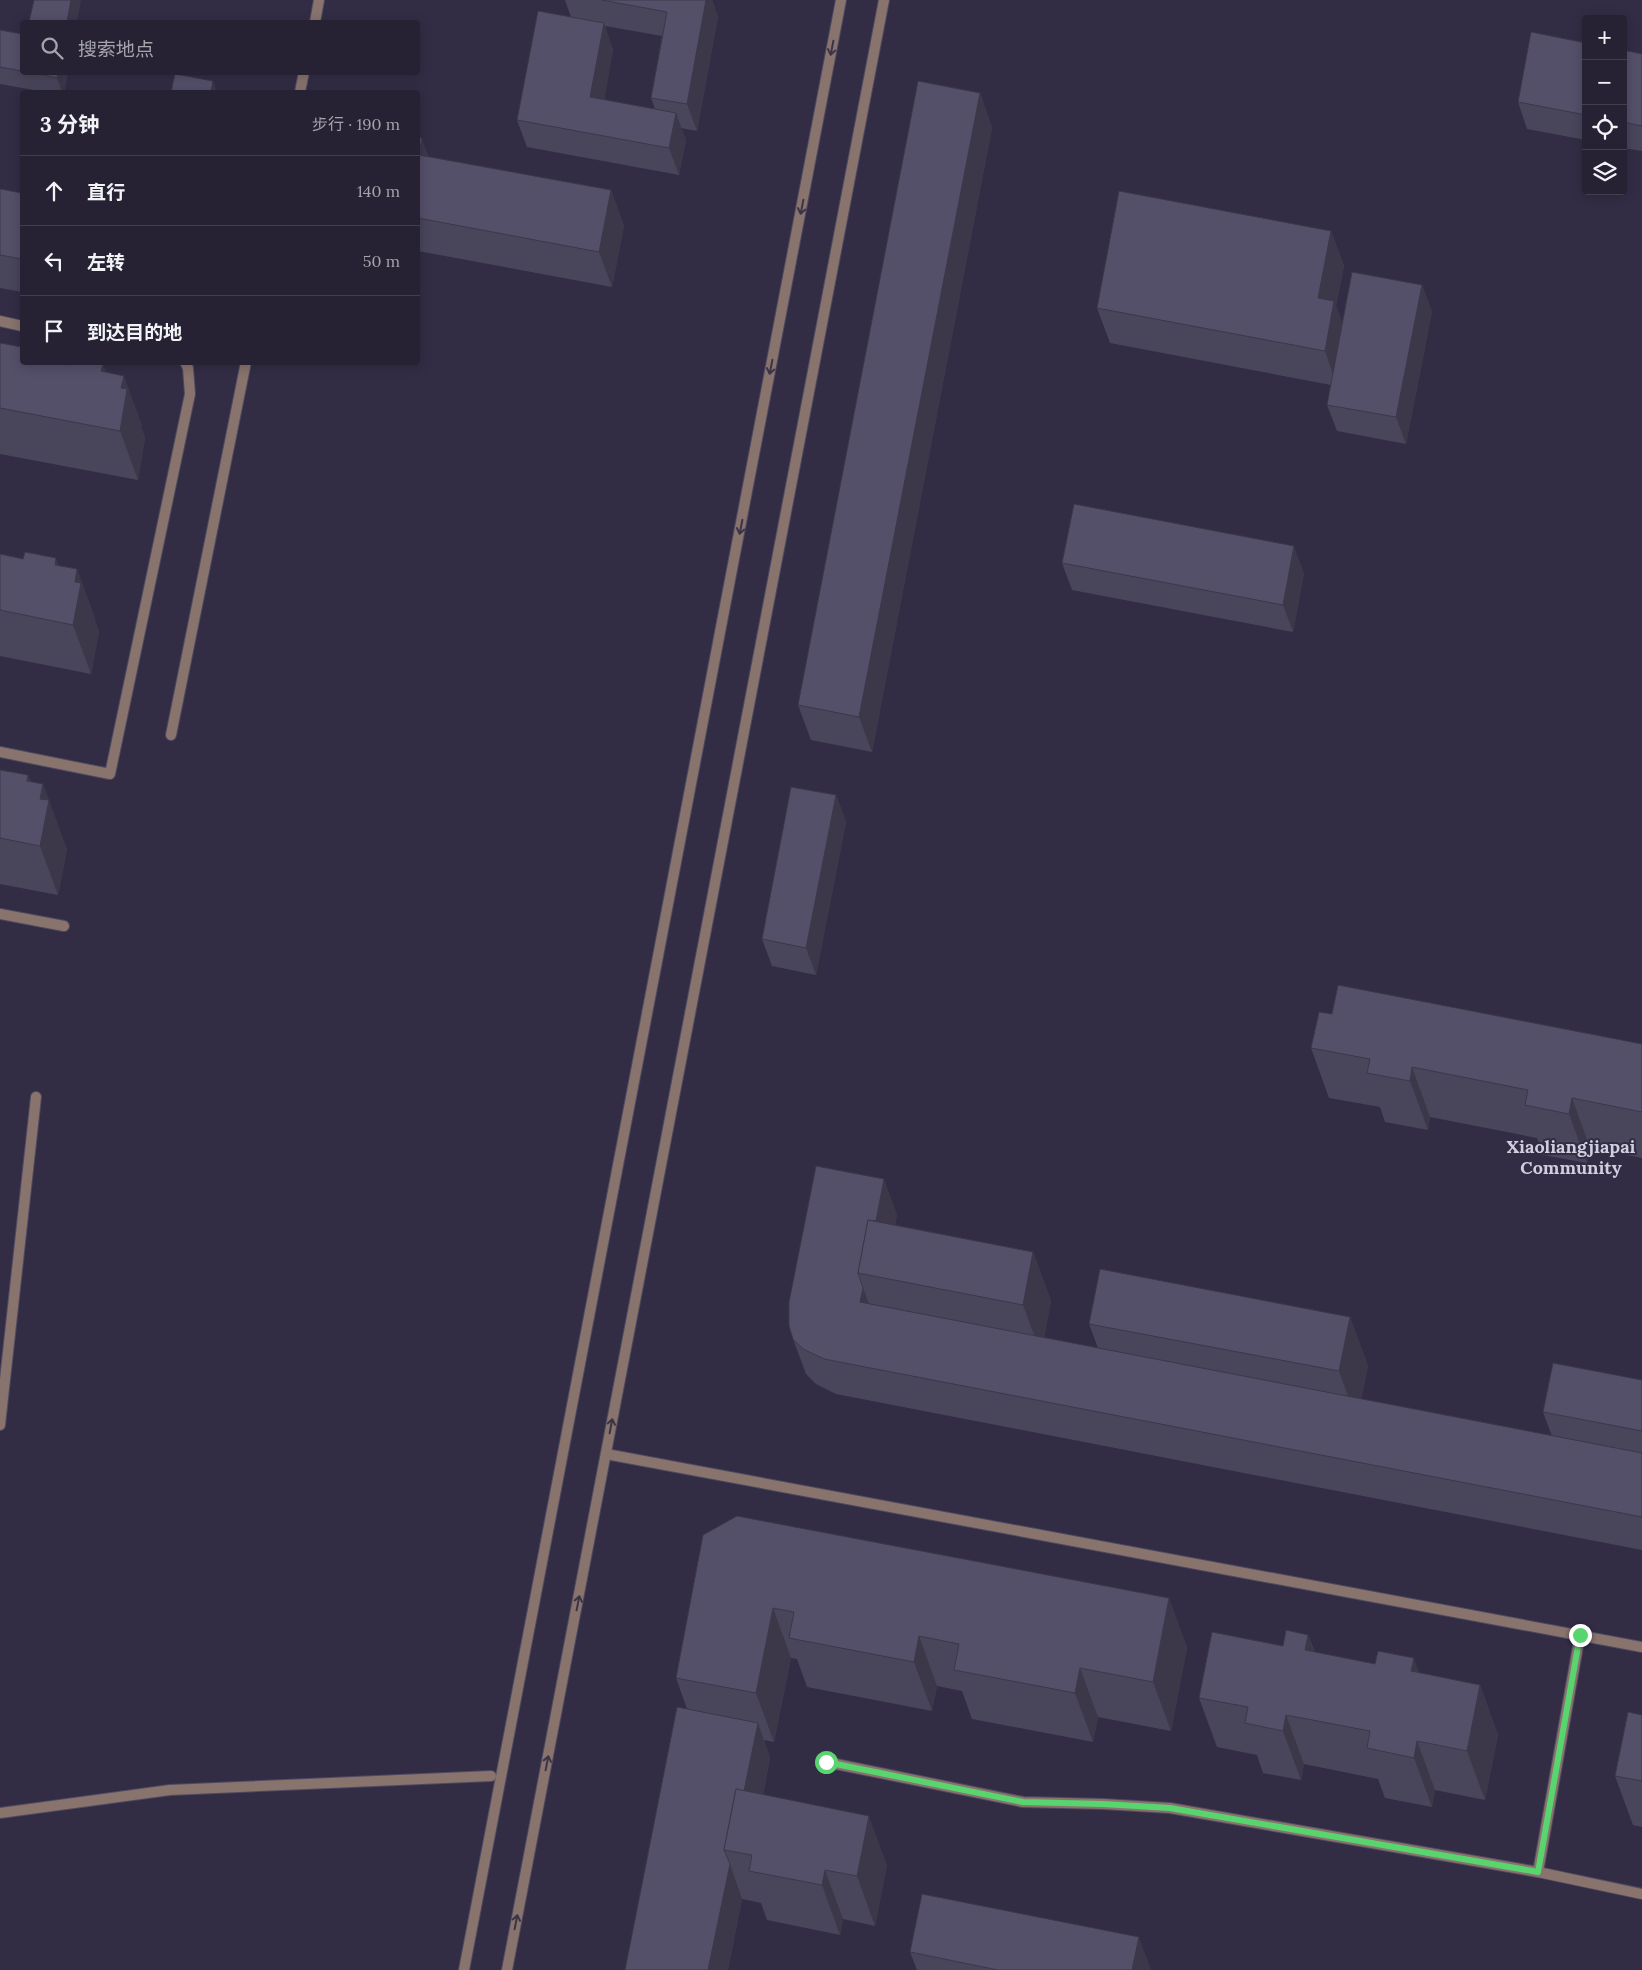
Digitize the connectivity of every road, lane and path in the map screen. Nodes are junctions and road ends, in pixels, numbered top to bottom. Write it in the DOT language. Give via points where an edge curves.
graph roads {
  1 [pos="319,0"];
  2 [pos="841,0"];
  3 [pos="884,0"];
  4 [pos="314,20"];
  5 [pos="303,75"];
  6 [pos="300,90"];
  7 [pos="0,322"];
  8 [pos="20,326"];
  9 [pos="186,365"];
  10 [pos="245,365"];
  11 [pos="171,735"];
  12 [pos="0,752"];
  13 [pos="0,914"];
  14 [pos="64,926"];
  15 [pos="36,1097"];
  16 [pos="0,1425"];
  17 [pos="606,1454"];
  18 [pos="1580,1635"];
  19 [pos="1642,1647"];
  20 [pos="826,1762"];
  21 [pos="491,1776"];
  22 [pos="0,1813"];
  23 [pos="1538,1872"];
  24 [pos="1642,1894"];
  25 [pos="464,1970"];
  26 [pos="507,1970"];
  1 -- 4 [label="street"];
  2 -- 25 [label="street, one-way"];
  17 -- 3 [label="street, one-way"];
  5 -- 6 [label="street"];
  7 -- 8 [label="street"];
  9 -- 12 [label="street" via="190,394 110,774"];
  10 -- 11 [label="street"];
  13 -- 14 [label="street"];
  15 -- 16 [label="street"];
  17 -- 18 [label="street"];
  26 -- 17 [label="street, one-way"];
  18 -- 19 [label="street"];
  18 -- 23 [label="street"];
  20 -- 23 [label="street" via="1023,1802 1170,1808"];
  21 -- 22 [label="street" via="170,1790"];
  23 -- 24 [label="street"];
}
